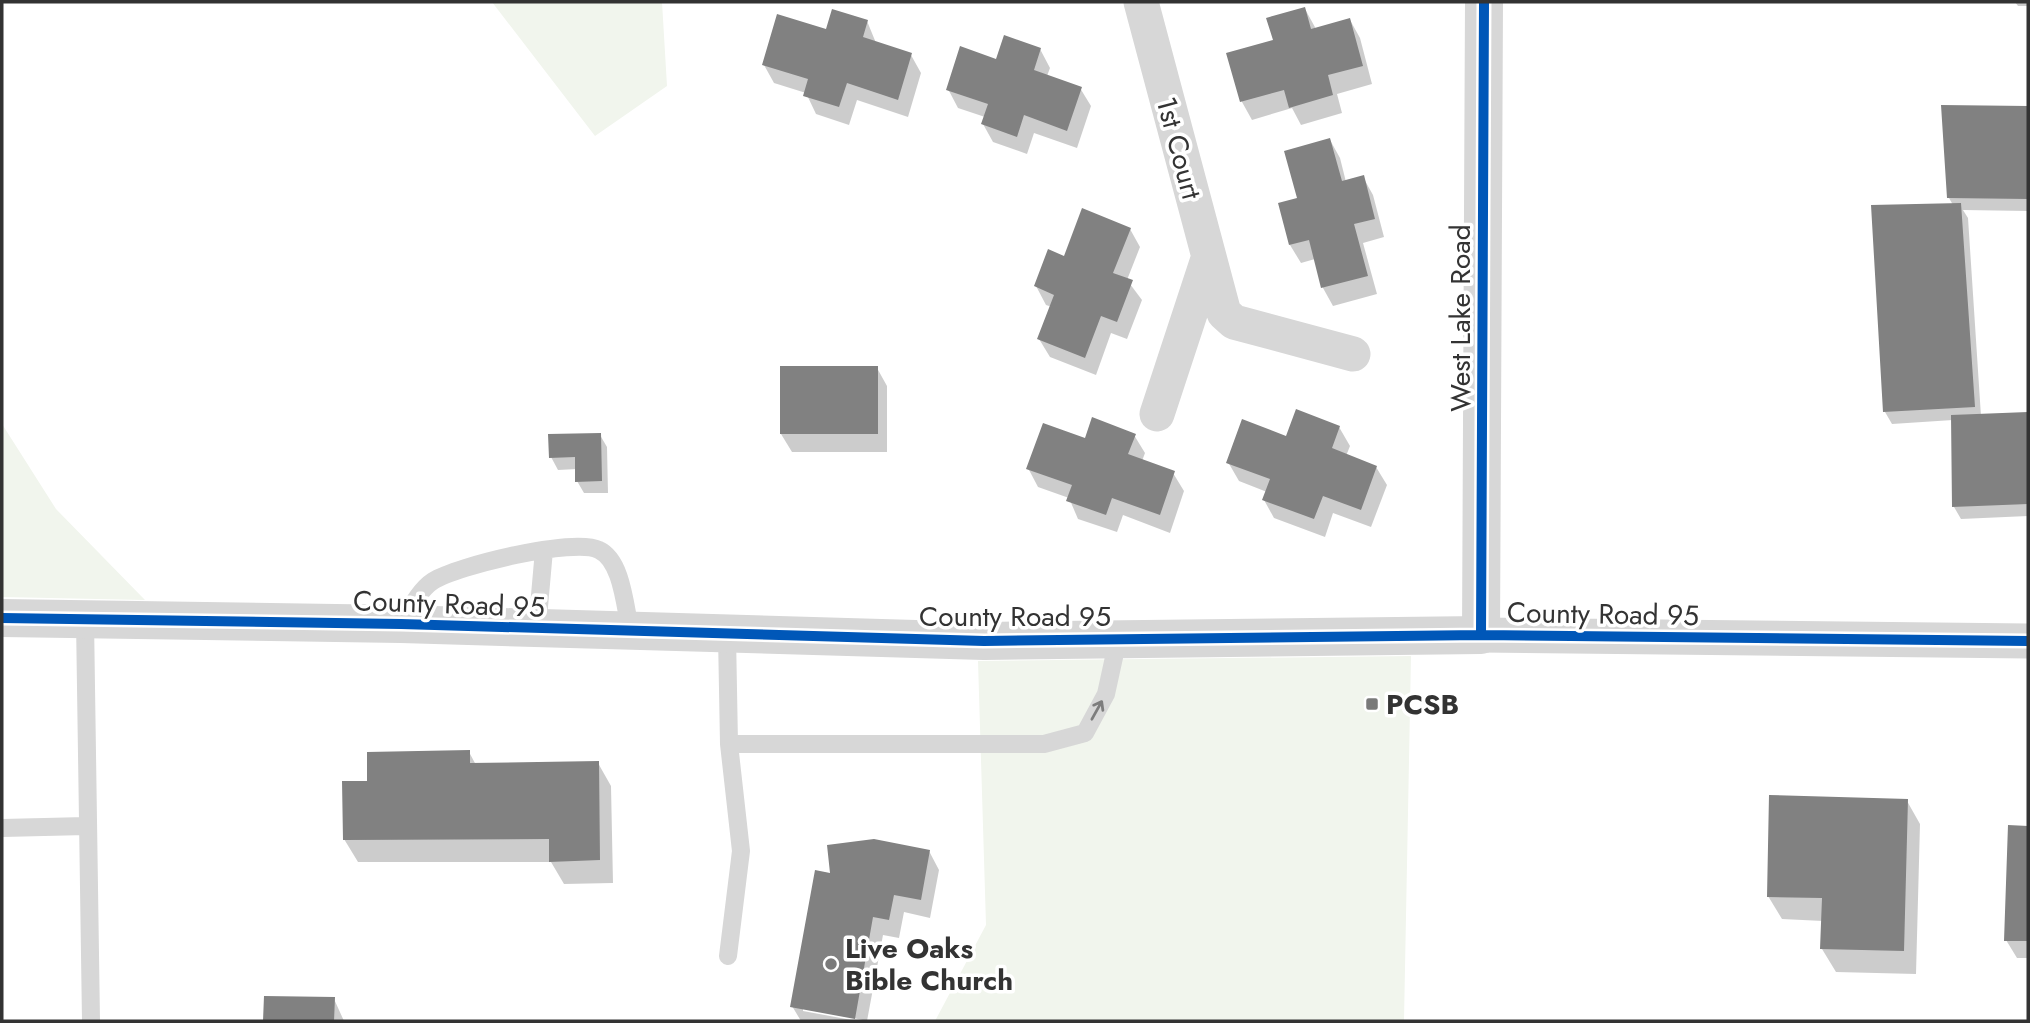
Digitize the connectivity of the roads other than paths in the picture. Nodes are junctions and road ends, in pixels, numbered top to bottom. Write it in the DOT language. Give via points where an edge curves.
graph roads {
  1 [pos="1141,2"];
  2 [pos="1484,2"];
  3 [pos="1208,259"];
  4 [pos="1353,354"];
  5 [pos="1157,414"];
  6 [pos="544,550"];
  7 [pos="2,618"];
  8 [pos="85,620"];
  9 [pos="401,624"];
  10 [pos="537,629"];
  11 [pos="631,633"];
  12 [pos="727,635"];
  13 [pos="1481,635"];
  14 [pos="1118,639"];
  15 [pos="2028,641"];
  16 [pos="729,744"];
  17 [pos="86,826"];
  18 [pos="2,828"];
  19 [pos="728,956"];
  20 [pos="91,1021"];
  1 -- 3 [label="street, 1st Court"];
  2 -- 13 [label="street, West Lake Road"];
  3 -- 4 [label="street, 1st Court" via="1224,313 1234,322"];
  3 -- 5 [label="street"];
  6 -- 9 [label="lane" via="486,562 433,581"];
  6 -- 10 [label="lane"];
  6 -- 11 [label="lane" via="585,546 610,559"];
  7 -- 8 [label="street, County Road 95"];
  8 -- 9 [label="street, County Road 95"];
  8 -- 17 [label="lane"];
  9 -- 10 [label="street, County Road 95"];
  10 -- 11 [label="street, County Road 95"];
  11 -- 12 [label="street, County Road 95"];
  12 -- 14 [label="street, County Road 95"];
  12 -- 16 [label="lane"];
  13 -- 14 [label="street, County Road 95"];
  13 -- 15 [label="street, County Road 95"];
  16 -- 14 [label="lane, one-way" via="1044,744 1085,733 1106,694"];
  16 -- 19 [label="lane" via="741,851"];
  17 -- 18 [label="lane"];
  17 -- 20 [label="lane"];
}
